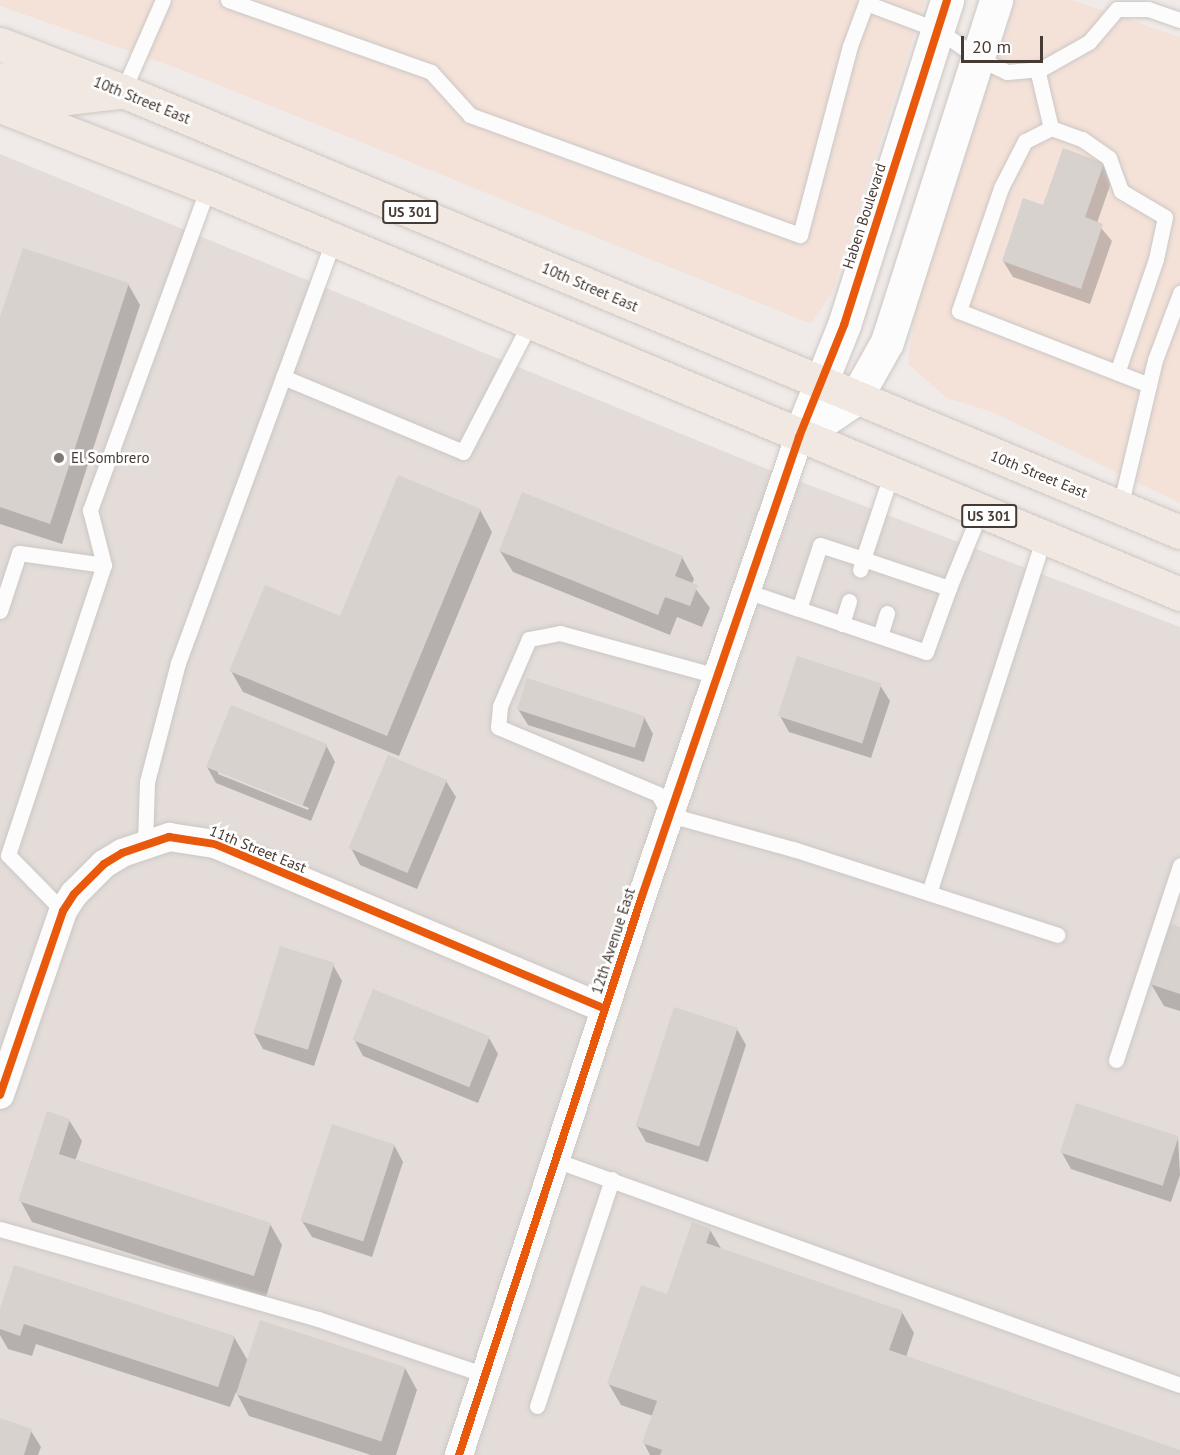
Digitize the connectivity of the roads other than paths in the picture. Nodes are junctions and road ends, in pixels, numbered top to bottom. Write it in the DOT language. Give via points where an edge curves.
graph roads {
  1 [pos="163,0"];
  2 [pos="228,0"];
  3 [pos="996,0"];
  4 [pos="942,15"];
  5 [pos="1180,20"];
  6 [pos="0,44"];
  7 [pos="978,58"];
  8 [pos="1037,69"];
  9 [pos="0,79"];
  10 [pos="123,91"];
  11 [pos="0,106"];
  12 [pos="1051,128"];
  13 [pos="208,187"];
  14 [pos="334,240"];
  15 [pos="1180,293"];
  16 [pos="530,323"];
  17 [pos="1117,373"];
  18 [pos="283,377"];
  19 [pos="819,383"];
  20 [pos="1149,385"];
  21 [pos="855,399"];
  22 [pos="799,436"];
  23 [pos="891,474"];
  24 [pos="1120,507"];
  25 [pos="980,512"];
  26 [pos="1180,532"];
  27 [pos="1044,538"];
  28 [pos="861,564"];
  29 [pos="104,565"];
  30 [pos="949,588"];
  31 [pos="746,591"];
  32 [pos="1180,594"];
  33 [pos="849,601"];
  34 [pos="799,609"];
  35 [pos="0,611"];
  36 [pos="887,613"];
  37 [pos="842,624"];
  38 [pos="880,636"];
  39 [pos="717,676"];
  40 [pos="670,814"];
  41 [pos="145,843"];
  42 [pos="4,854"];
  43 [pos="1180,865"];
  44 [pos="928,893"];
  45 [pos="63,911"];
  46 [pos="1057,935"];
  47 [pos="605,1009"];
  48 [pos="1116,1060"];
  49 [pos="0,1095"];
  50 [pos="555,1160"];
  51 [pos="612,1179"];
  52 [pos="0,1229"];
  53 [pos="485,1375"];
  54 [pos="1180,1385"];
  55 [pos="537,1406"];
  56 [pos="459,1455"];
  1 -- 10 [label="lane"];
  2 -- 4 [label="lane" via="431,72 470,115 800,235 850,46 866,3"];
  3 -- 7 [label="street"];
  4 -- 7 [label="lane"];
  4 -- 19 [label="street, Haben Boulevard" via="844,325"];
  5 -- 8 [label="lane" via="1148,9 1117,9 1089,42"];
  6 -- 10 [label="main road, 10th Street East / US 301"];
  7 -- 8 [label="lane" via="1007,72"];
  7 -- 21 [label="street" via="887,342"];
  8 -- 12 [label="lane"];
  9 -- 10 [label="main road" via="67,98"];
  10 -- 19 [label="main road, 10th Street East / US 301"];
  11 -- 13 [label="main road, US 301"];
  12 -- 17 [label="lane" via="1082,139 1109,158 1121,191 1165,217 1156,259"];
  12 -- 17 [label="lane" via="1025,141 1001,188 959,311"];
  13 -- 14 [label="main road, US 301"];
  13 -- 29 [label="lane" via="90,510"];
  14 -- 16 [label="main road, US 301"];
  14 -- 18 [label="lane"];
  15 -- 20 [label="lane"];
  16 -- 18 [label="lane" via="463,452"];
  16 -- 22 [label="main road, US 301"];
  17 -- 20 [label="lane"];
  18 -- 41 [label="lane" via="177,663 147,782"];
  19 -- 21 [label="main road, 10th Street East / US 301"];
  19 -- 22 [label="street, Haben Boulevard"];
  20 -- 24 [label="lane"];
  21 -- 22 [label="street"];
  21 -- 24 [label="main road, 10th Street East / US 301"];
  22 -- 23 [label="main road, US 301"];
  22 -- 31 [label="street, 12th Avenue East"];
  23 -- 25 [label="main road, US 301"];
  23 -- 28 [label="lane"];
  24 -- 26 [label="main road, 10th Street East / US 301"];
  25 -- 27 [label="main road, US 301"];
  25 -- 30 [label="lane"];
  27 -- 32 [label="main road, US 301"];
  27 -- 44 [label="lane"];
  28 -- 30 [label="lane"];
  28 -- 34 [label="lane" via="820,545"];
  29 -- 35 [label="lane" via="19,553"];
  29 -- 42 [label="lane"];
  30 -- 38 [label="lane" via="926,652"];
  31 -- 34 [label="lane"];
  31 -- 39 [label="street, 12th Avenue East"];
  33 -- 37 [label="lane"];
  34 -- 37 [label="lane"];
  36 -- 38 [label="lane"];
  37 -- 38 [label="lane"];
  39 -- 40 [label="street, 12th Avenue East"];
  39 -- 40 [label="lane" via="560,633 529,639 500,706 498,727 658,794"];
  40 -- 44 [label="lane"];
  40 -- 47 [label="street, 12th Avenue East"];
  41 -- 45 [label="street, 11th Street East" via="104,864"];
  41 -- 47 [label="street, 11th Street East" via="188,837 215,844"];
  42 -- 45 [label="lane"];
  43 -- 48 [label="lane"];
  44 -- 46 [label="lane"];
  45 -- 49 [label="street, 11th Street East"];
  47 -- 50 [label="street, 12th Avenue East"];
  50 -- 51 [label="lane"];
  50 -- 53 [label="street, 12th Avenue East"];
  51 -- 54 [label="lane"];
  51 -- 55 [label="lane"];
  52 -- 53 [label="lane" via="318,1319"];
  53 -- 56 [label="street, 12th Avenue East"];
}
